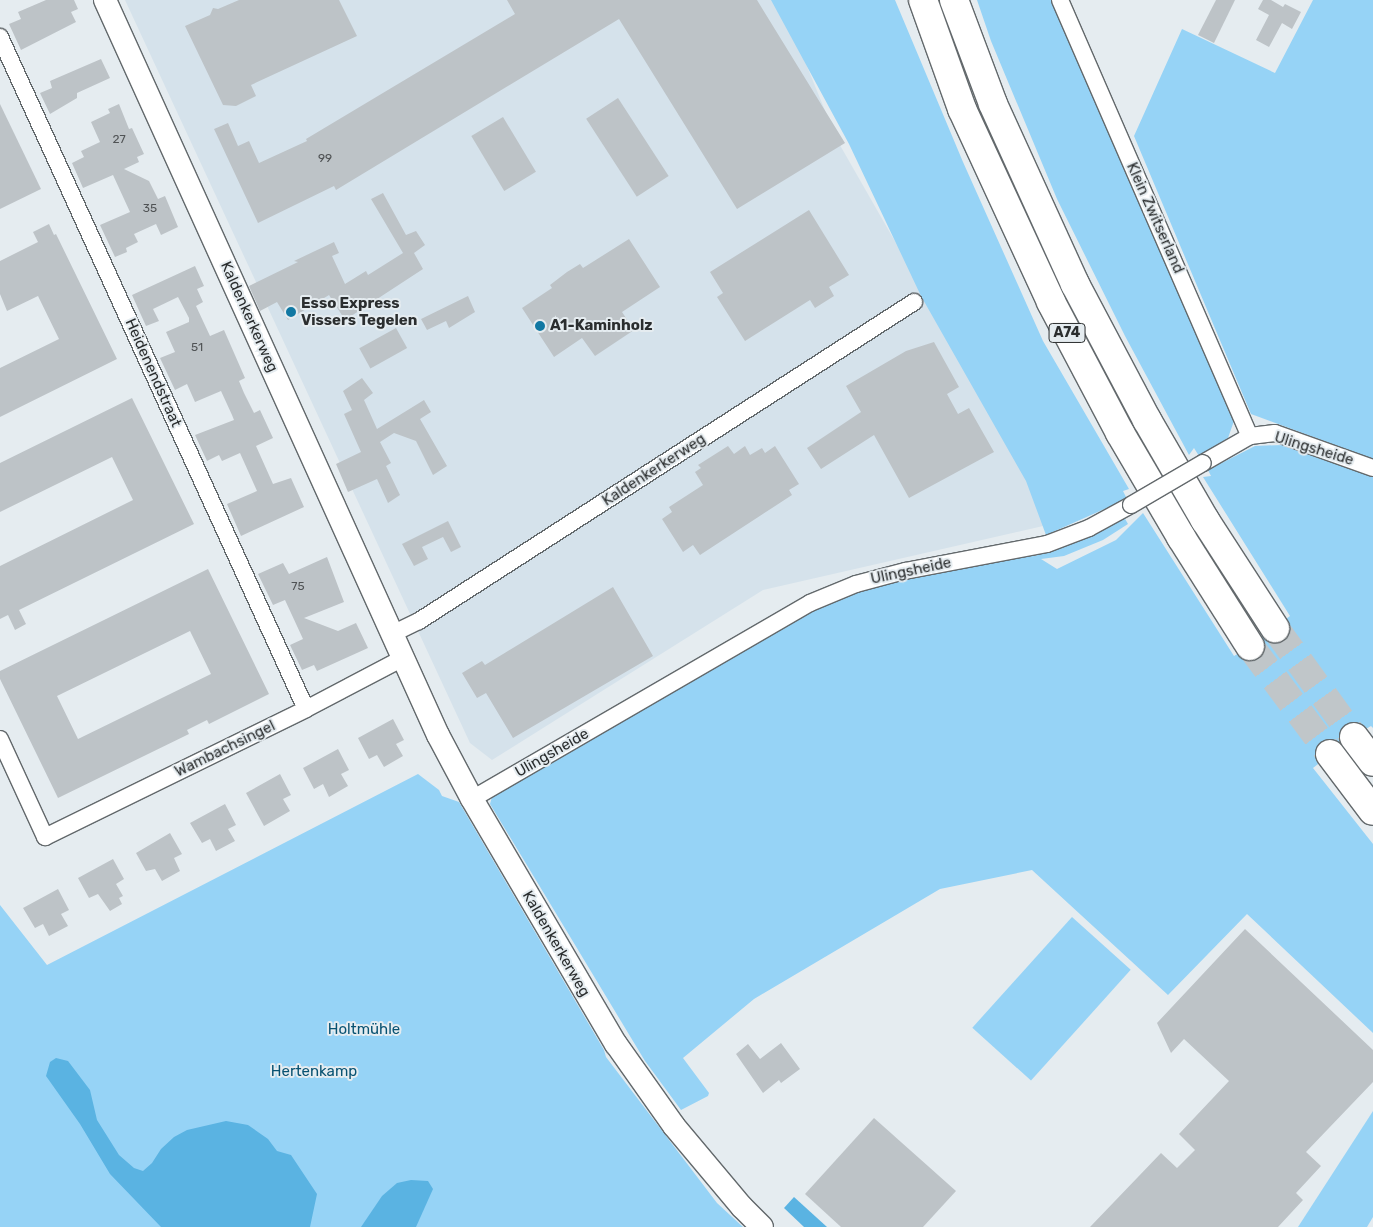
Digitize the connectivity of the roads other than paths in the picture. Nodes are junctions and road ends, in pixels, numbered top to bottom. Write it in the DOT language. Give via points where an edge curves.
graph roads {
  1 [pos="104,0"];
  2 [pos="923,0"];
  3 [pos="954,0"];
  4 [pos="1060,0"];
  5 [pos="0,37"];
  6 [pos="914,302"];
  7 [pos="1250,436"];
  8 [pos="1373,468"];
  9 [pos="1275,628"];
  10 [pos="392,634"];
  11 [pos="1250,646"];
  12 [pos="403,658"];
  13 [pos="306,709"];
  14 [pos="1354,737"];
  15 [pos="0,739"];
  16 [pos="1330,754"];
  17 [pos="1373,762"];
  18 [pos="472,799"];
  19 [pos="1373,811"];
  20 [pos="762,1227"];
  1 -- 10 [label="main road, Kaldenkerkerweg"];
  2 -- 11 [label="highway, A74" via="962,109 1051,302 1120,433"];
  3 -- 9 [label="highway, A74" via="993,104 1075,284 1147,420"];
  4 -- 7 [label="street, Klein Zwitserland"];
  5 -- 13 [label="street, Heidenendstraat"];
  6 -- 10 [label="street, Kaldenkerkerweg" via="419,622"];
  7 -- 8 [label="street, Ulingsheide" via="1275,433"];
  7 -- 18 [label="street, Ulingsheide, bridge" via="1089,528 1047,544 856,584 810,603"];
  10 -- 12 [label="main road, Kaldenkerkerweg"];
  12 -- 13 [label="street, Wambachsingel"];
  12 -- 18 [label="main road, Kaldenkerkerweg"];
  13 -- 15 [label="street, Wambachsingel" via="45,837"];
  14 -- 17 [label="highway"];
  16 -- 19 [label="highway"];
  18 -- 20 [label="main road, Kaldenkerkerweg" via="616,1044 674,1126"];
}
